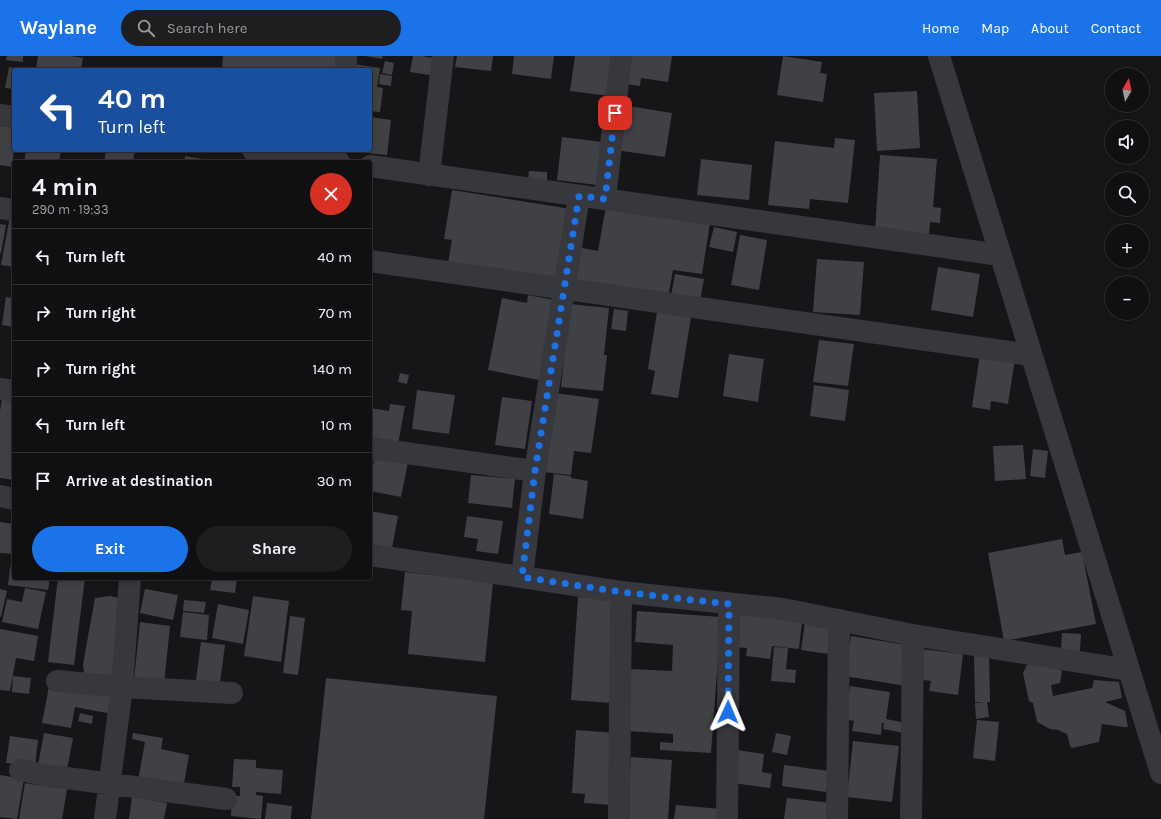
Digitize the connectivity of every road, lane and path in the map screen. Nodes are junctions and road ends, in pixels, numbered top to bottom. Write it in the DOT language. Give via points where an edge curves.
graph roads {
  1 [pos="346,56"];
  2 [pos="443,56"];
  3 [pos="622,56"];
  4 [pos="939,56"];
  5 [pos="346,68"];
  6 [pos="0,115"];
  7 [pos="12,117"];
  8 [pos="268,152"];
  9 [pos="326,160"];
  10 [pos="372,166"];
  11 [pos="429,175"];
  12 [pos="579,196"];
  13 [pos="605,199"];
  14 [pos="0,208"];
  15 [pos="12,210"];
  16 [pos="1000,255"];
  17 [pos="372,261"];
  18 [pos="563,288"];
  19 [pos="1031,354"];
  20 [pos="0,389"];
  21 [pos="12,391"];
  22 [pos="372,448"];
  23 [pos="535,471"];
  24 [pos="0,496"];
  25 [pos="12,499"];
  26 [pos="372,555"];
  27 [pos="522,577"];
  28 [pos="130,580"];
  29 [pos="621,592"];
  30 [pos="729,604"];
  31 [pos="839,620"];
  32 [pos="913,635"];
  33 [pos="1129,670"];
  34 [pos="57,681"];
  35 [pos="122,687"];
  36 [pos="232,693"];
  37 [pos="20,770"];
  38 [pos="1161,773"];
  39 [pos="110,784"];
  40 [pos="226,799"];
  41 [pos="105,819"];
  42 [pos="619,819"];
  43 [pos="727,819"];
  44 [pos="837,819"];
  45 [pos="911,819"];
  1 -- 5 [label="street"];
  2 -- 11 [label="street"];
  3 -- 13 [label="street"];
  4 -- 16 [label="street"];
  6 -- 7 [label="street"];
  8 -- 9 [label="street"];
  10 -- 11 [label="street"];
  11 -- 12 [label="street"];
  12 -- 13 [label="street"];
  12 -- 18 [label="street"];
  13 -- 16 [label="street"];
  14 -- 15 [label="street"];
  16 -- 19 [label="street"];
  17 -- 18 [label="street"];
  18 -- 19 [label="street"];
  18 -- 23 [label="street"];
  19 -- 33 [label="street"];
  20 -- 21 [label="street"];
  22 -- 23 [label="street"];
  23 -- 27 [label="street"];
  24 -- 25 [label="street"];
  26 -- 27 [label="street"];
  27 -- 29 [label="street"];
  28 -- 35 [label="street"];
  29 -- 30 [label="street"];
  29 -- 42 [label="street"];
  30 -- 31 [label="street" via="783,609"];
  30 -- 43 [label="street"];
  31 -- 32 [label="street"];
  31 -- 44 [label="street"];
  32 -- 33 [label="street"];
  32 -- 45 [label="street"];
  33 -- 38 [label="street"];
  34 -- 35 [label="street"];
  35 -- 36 [label="street"];
  35 -- 39 [label="street"];
  37 -- 39 [label="street"];
  39 -- 40 [label="street"];
  39 -- 41 [label="street"];
}
